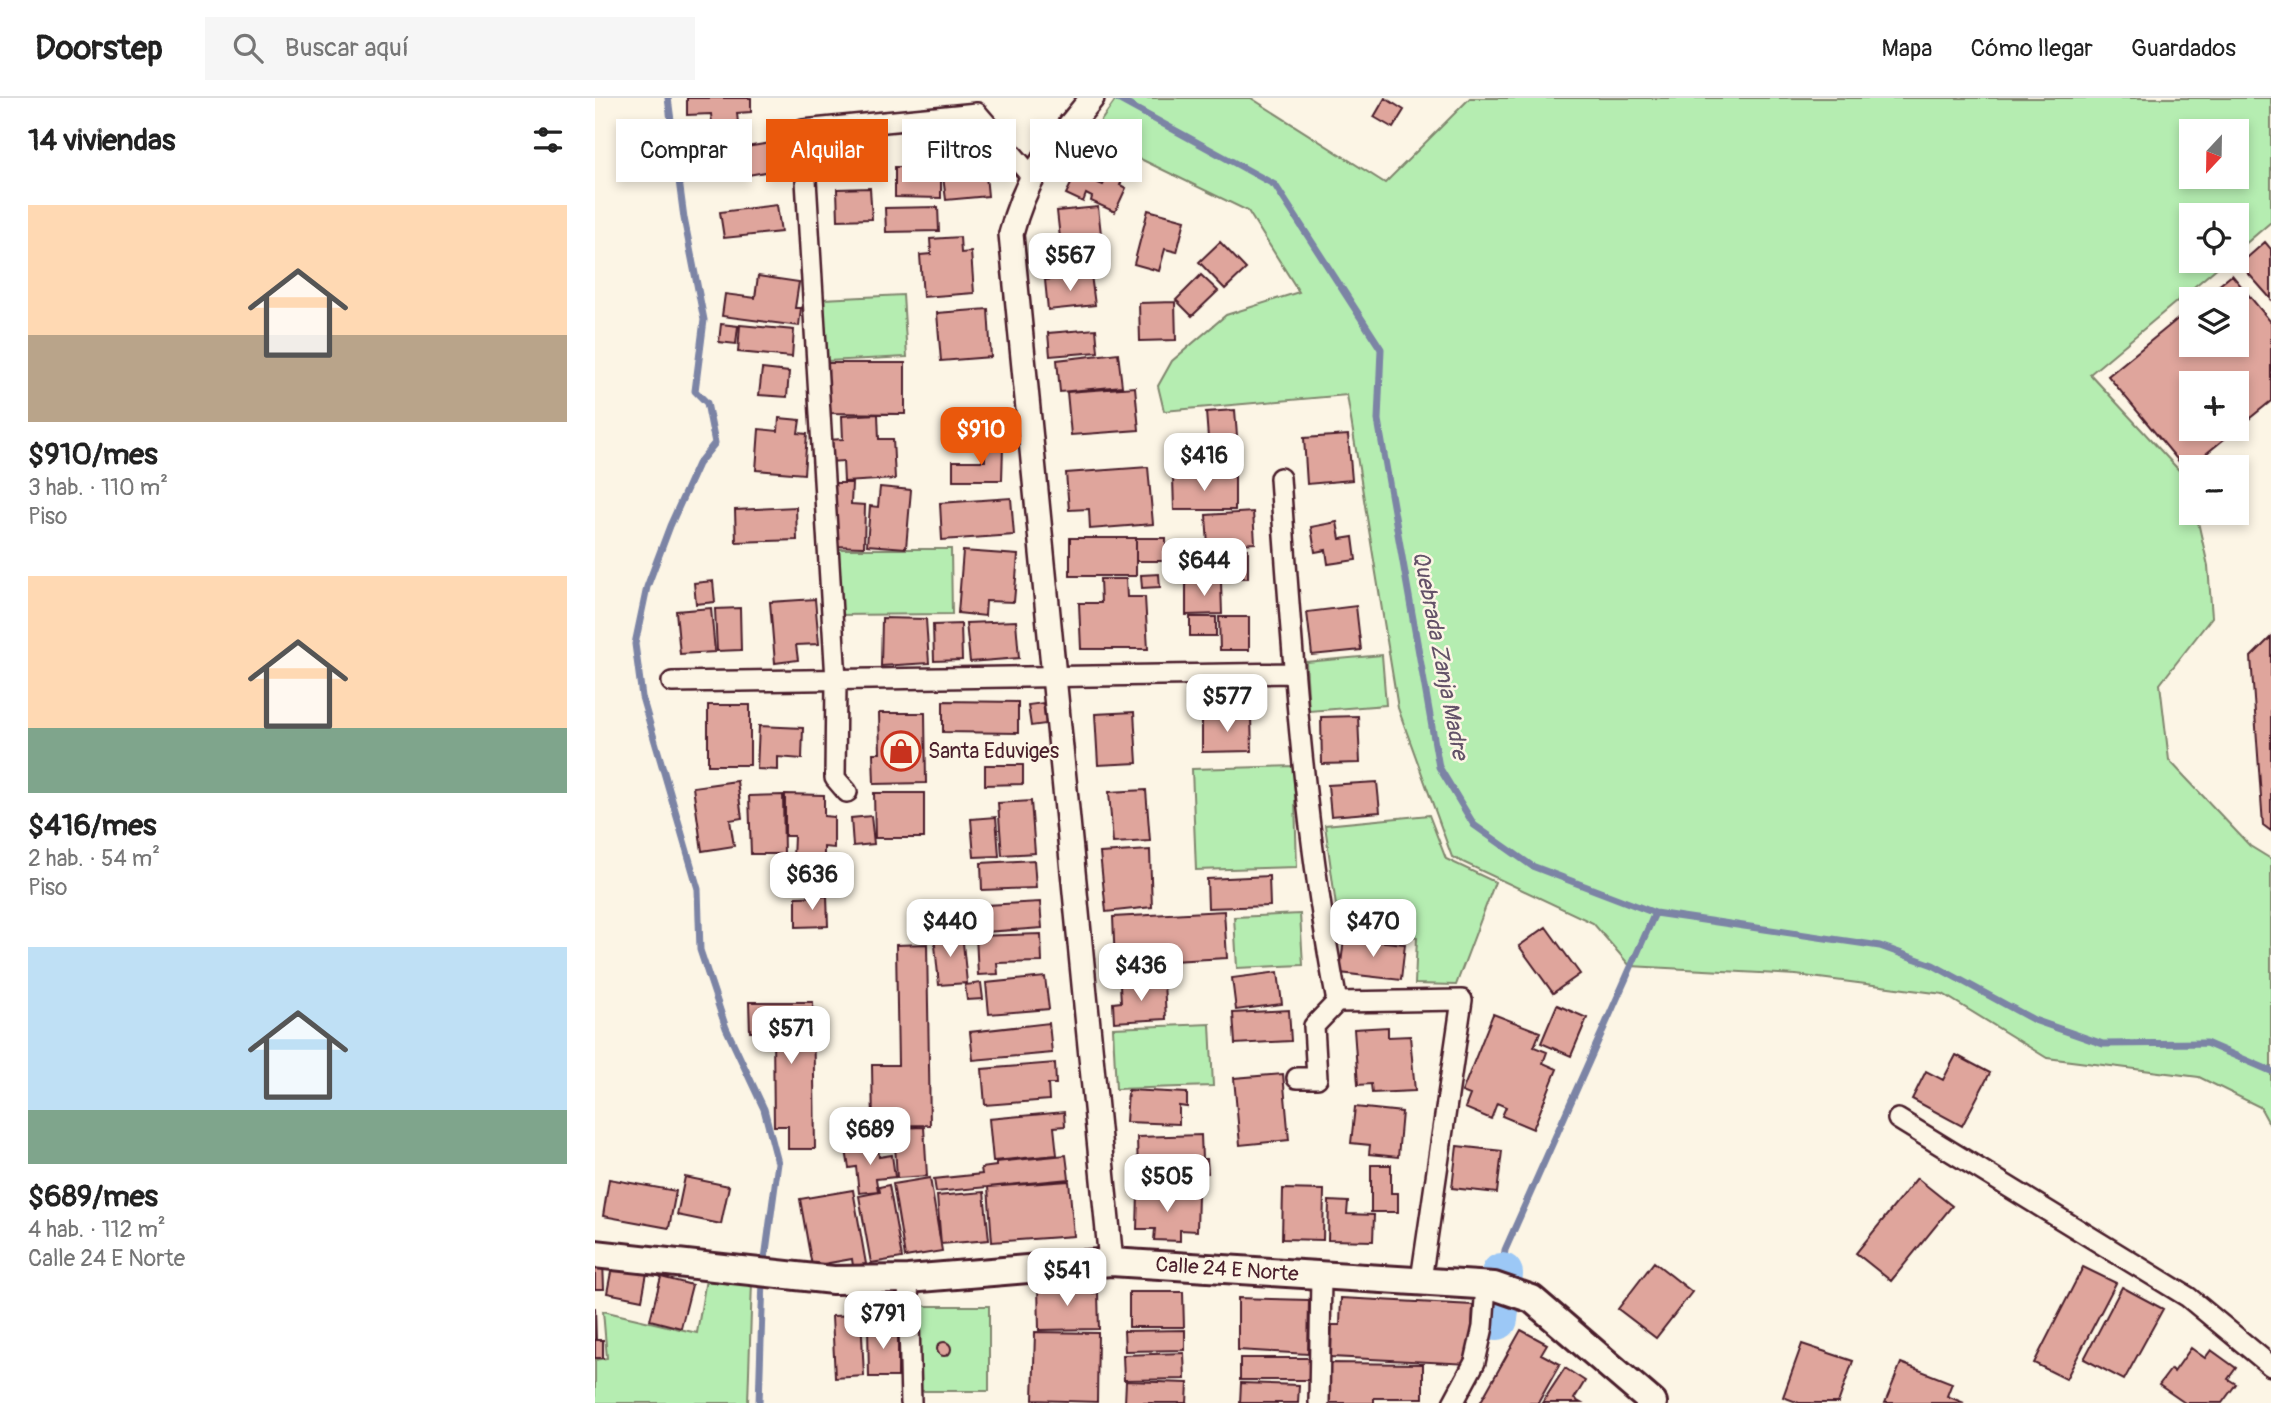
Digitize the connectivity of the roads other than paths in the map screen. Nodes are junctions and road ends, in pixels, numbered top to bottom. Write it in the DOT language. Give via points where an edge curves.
graph roads {
  1 [pos="1092,98"];
  2 [pos="1075,119"];
  3 [pos="1030,175"];
  4 [pos="1030,178"];
  5 [pos="1280,478"];
  6 [pos="1293,673"];
  7 [pos="1055,677"];
  8 [pos="836,680"];
  9 [pos="672,682"];
  10 [pos="847,792"];
  11 [pos="1337,1002"];
  12 [pos="1297,1078"];
  13 [pos="1898,1119"];
  14 [pos="595,1254"];
  15 [pos="1111,1262"];
  16 [pos="1321,1276"];
  17 [pos="908,1279"];
  18 [pos="1421,1280"];
  19 [pos="1490,1286"];
  20 [pos="2271,1366"];
  21 [pos="911,1403"];
  22 [pos="1318,1403"];
  23 [pos="1453,1403"];
  24 [pos="1653,1403"];
  1 -- 2 [label="street"];
  3 -- 8 [label="street" via="977,113 803,130"];
  4 -- 7 [label="street" via="1011,234"];
  5 -- 6 [label="street"];
  6 -- 7 [label="street"];
  6 -- 11 [label="street" via="1318,902"];
  7 -- 8 [label="street"];
  7 -- 15 [label="street"];
  8 -- 9 [label="street"];
  8 -- 10 [label="street" via="835,778"];
  11 -- 12 [label="street" via="1314,1026 1317,1079"];
  11 -- 18 [label="street" via="1462,1000"];
  13 -- 20 [label="street" via="2188,1297"];
  14 -- 17 [label="main road, Calle 24 E Norte" via="833,1280"];
  15 -- 16 [label="main road, Calle 24 E Norte"];
  15 -- 17 [label="main road, Calle 24 E Norte"];
  16 -- 18 [label="main road, Calle 24 E Norte"];
  16 -- 22 [label="street"];
  17 -- 21 [label="street"];
  18 -- 19 [label="main road, Calle 24 E Norte"];
  19 -- 23 [label="street" via="1475,1362"];
  19 -- 24 [label="main road, Calle 24 E Norte" via="1532,1300"];
}
